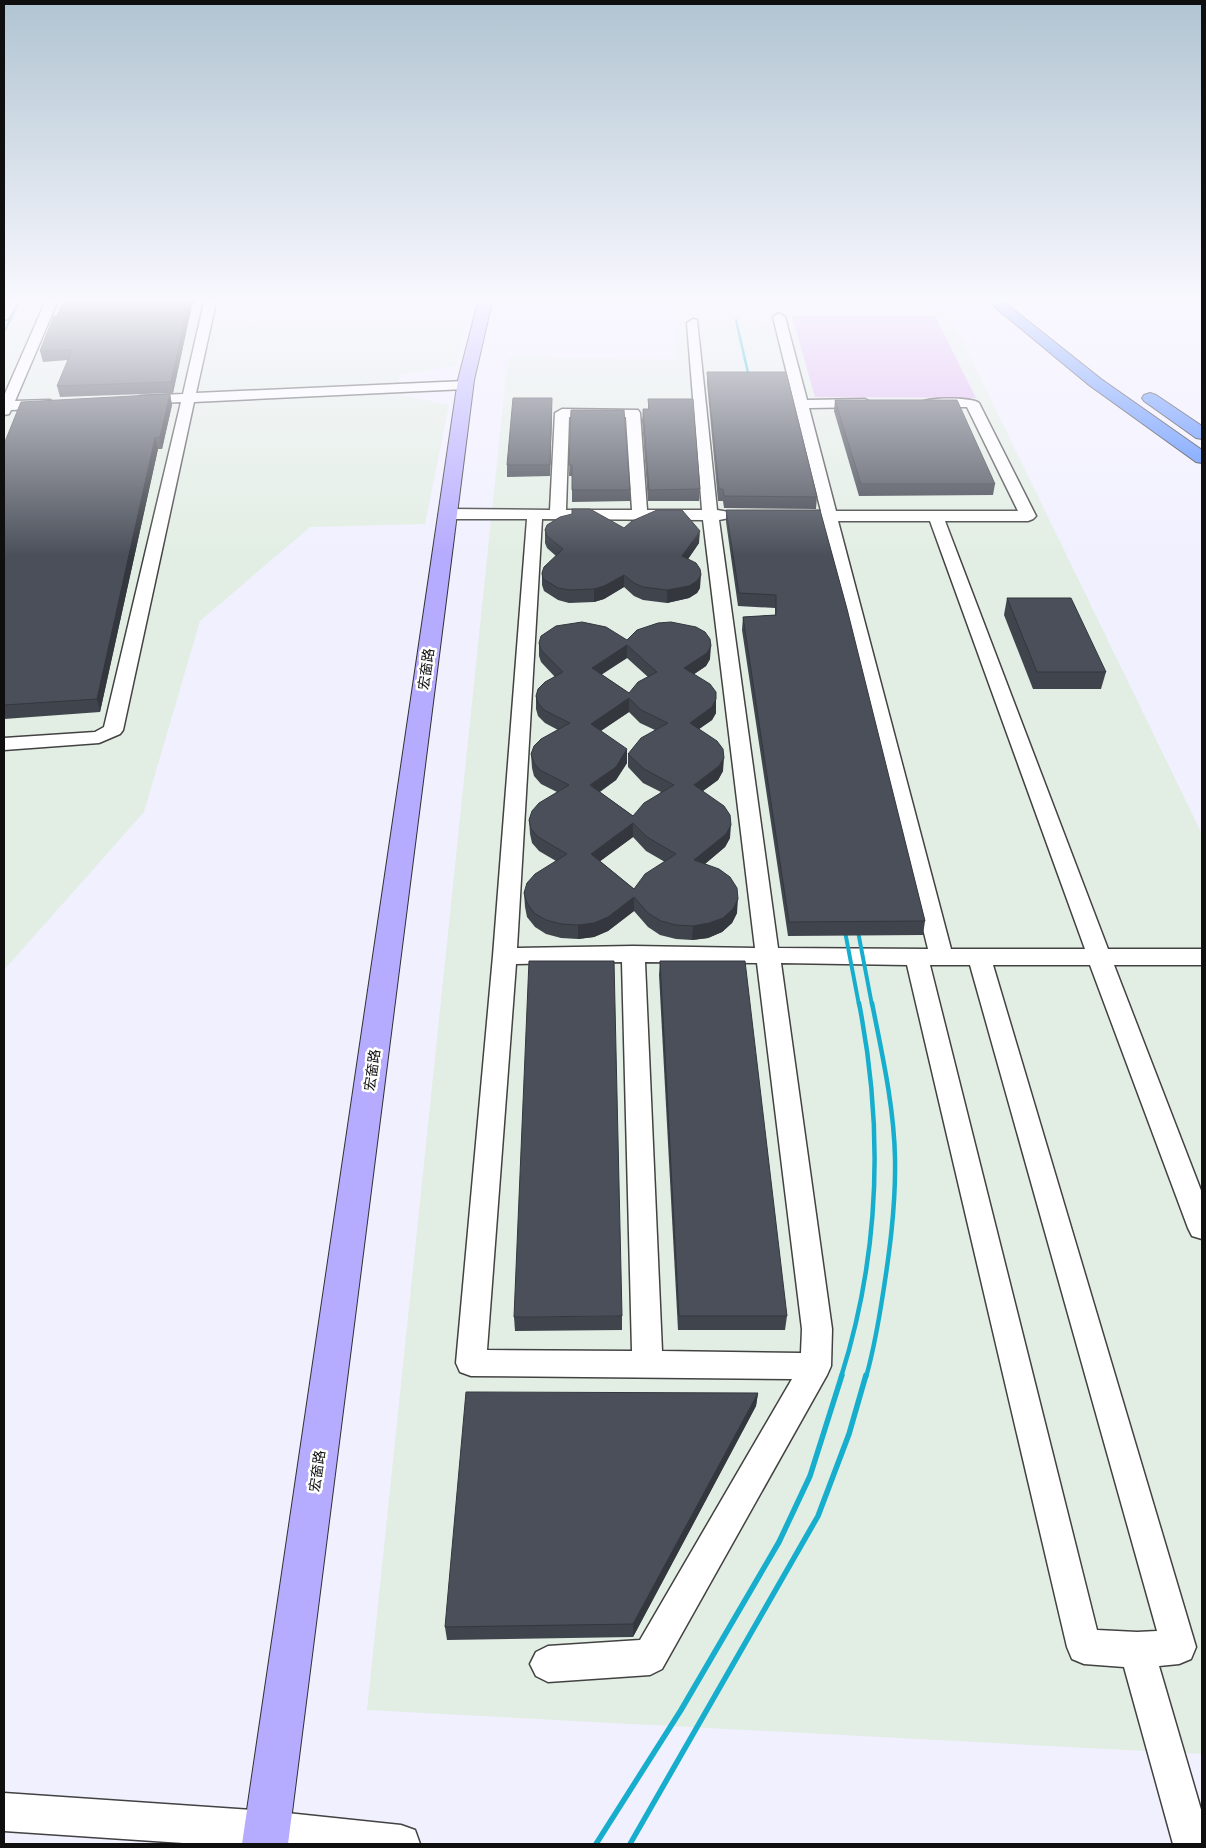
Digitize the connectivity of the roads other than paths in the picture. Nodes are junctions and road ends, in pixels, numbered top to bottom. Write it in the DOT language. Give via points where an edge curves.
graph roads {
  1 [pos="15,384"];
  2 [pos="191,384"];
  3 [pos="460,384"];
  4 [pos="465,384"];
  5 [pos="698,384"];
  6 [pos="796,384"];
  7 [pos="1098,384"];
  8 [pos="1138,390"];
  9 [pos="188,398"];
  10 [pos="131,400"];
  11 [pos="64,403"];
  12 [pos="877,403"];
  13 [pos="915,403"];
  14 [pos="801,404"];
  15 [pos="4,408"];
  16 [pos="1202,434"];
  17 [pos="1202,458"];
  18 [pos="447,514"];
  19 [pos="535,514"];
  20 [pos="558,514"];
  21 [pos="640,514"];
  22 [pos="710,514"];
  23 [pos="739,515"];
  24 [pos="777,516"];
  25 [pos="936,516"];
  26 [pos="829,517"];
  27 [pos="4,744"];
  28 [pos="632,954"];
  29 [pos="505,956"];
  30 [pos="767,956"];
  31 [pos="979,956"];
  32 [pos="929,957"];
  33 [pos="1099,957"];
  34 [pos="1202,957"];
  35 [pos="1202,1228"];
  36 [pos="647,1364"];
  37 [pos="816,1366"];
  38 [pos="1137,1650"];
  39 [pos="548,1664"];
  40 [pos="4,1812"];
  41 [pos="267,1837"];
  42 [pos="401,1844"];
  43 [pos="1192,1844"];
  1 -- 15 [label="street"];
  2 -- 9 [label="street"];
  3 -- 9 [label="street"];
  4 -- 18 [label="street, 宏奤路"];
  5 -- 22 [label="street"];
  6 -- 14 [label="street"];
  7 -- 17 [label="highway"];
  8 -- 16 [label="highway"];
  9 -- 10 [label="street"];
  9 -- 27 [label="street" via="113,730 98,737"];
  11 -- 15 [label="street"];
  12 -- 14 [label="street"];
  13 -- 25 [label="street" via="972,403 1028,516"];
  14 -- 26 [label="street"];
  18 -- 19 [label="street"];
  18 -- 41 [label="street, 宏奤路"];
  19 -- 20 [label="street"];
  19 -- 29 [label="street"];
  20 -- 21 [label="street"];
  20 -- 21 [label="street" via="562,413 633,413"];
  21 -- 22 [label="street"];
  22 -- 23 [label="street"];
  22 -- 30 [label="street"];
  24 -- 26 [label="street"];
  25 -- 26 [label="street"];
  25 -- 33 [label="street"];
  26 -- 32 [label="street"];
  28 -- 29 [label="street"];
  28 -- 30 [label="street"];
  28 -- 36 [label="street"];
  29 -- 36 [label="street" via="471,1362"];
  30 -- 32 [label="street"];
  30 -- 37 [label="street" via="817,1329"];
  31 -- 32 [label="street"];
  31 -- 33 [label="street"];
  31 -- 38 [label="street" via="1179,1647"];
  32 -- 38 [label="street" via="1084,1647"];
  33 -- 34 [label="street"];
  33 -- 35 [label="street"];
  36 -- 37 [label="street"];
  37 -- 39 [label="street" via="650,1657"];
  38 -- 43 [label="street"];
  40 -- 41 [label="street"];
  41 -- 42 [label="street"];
}
